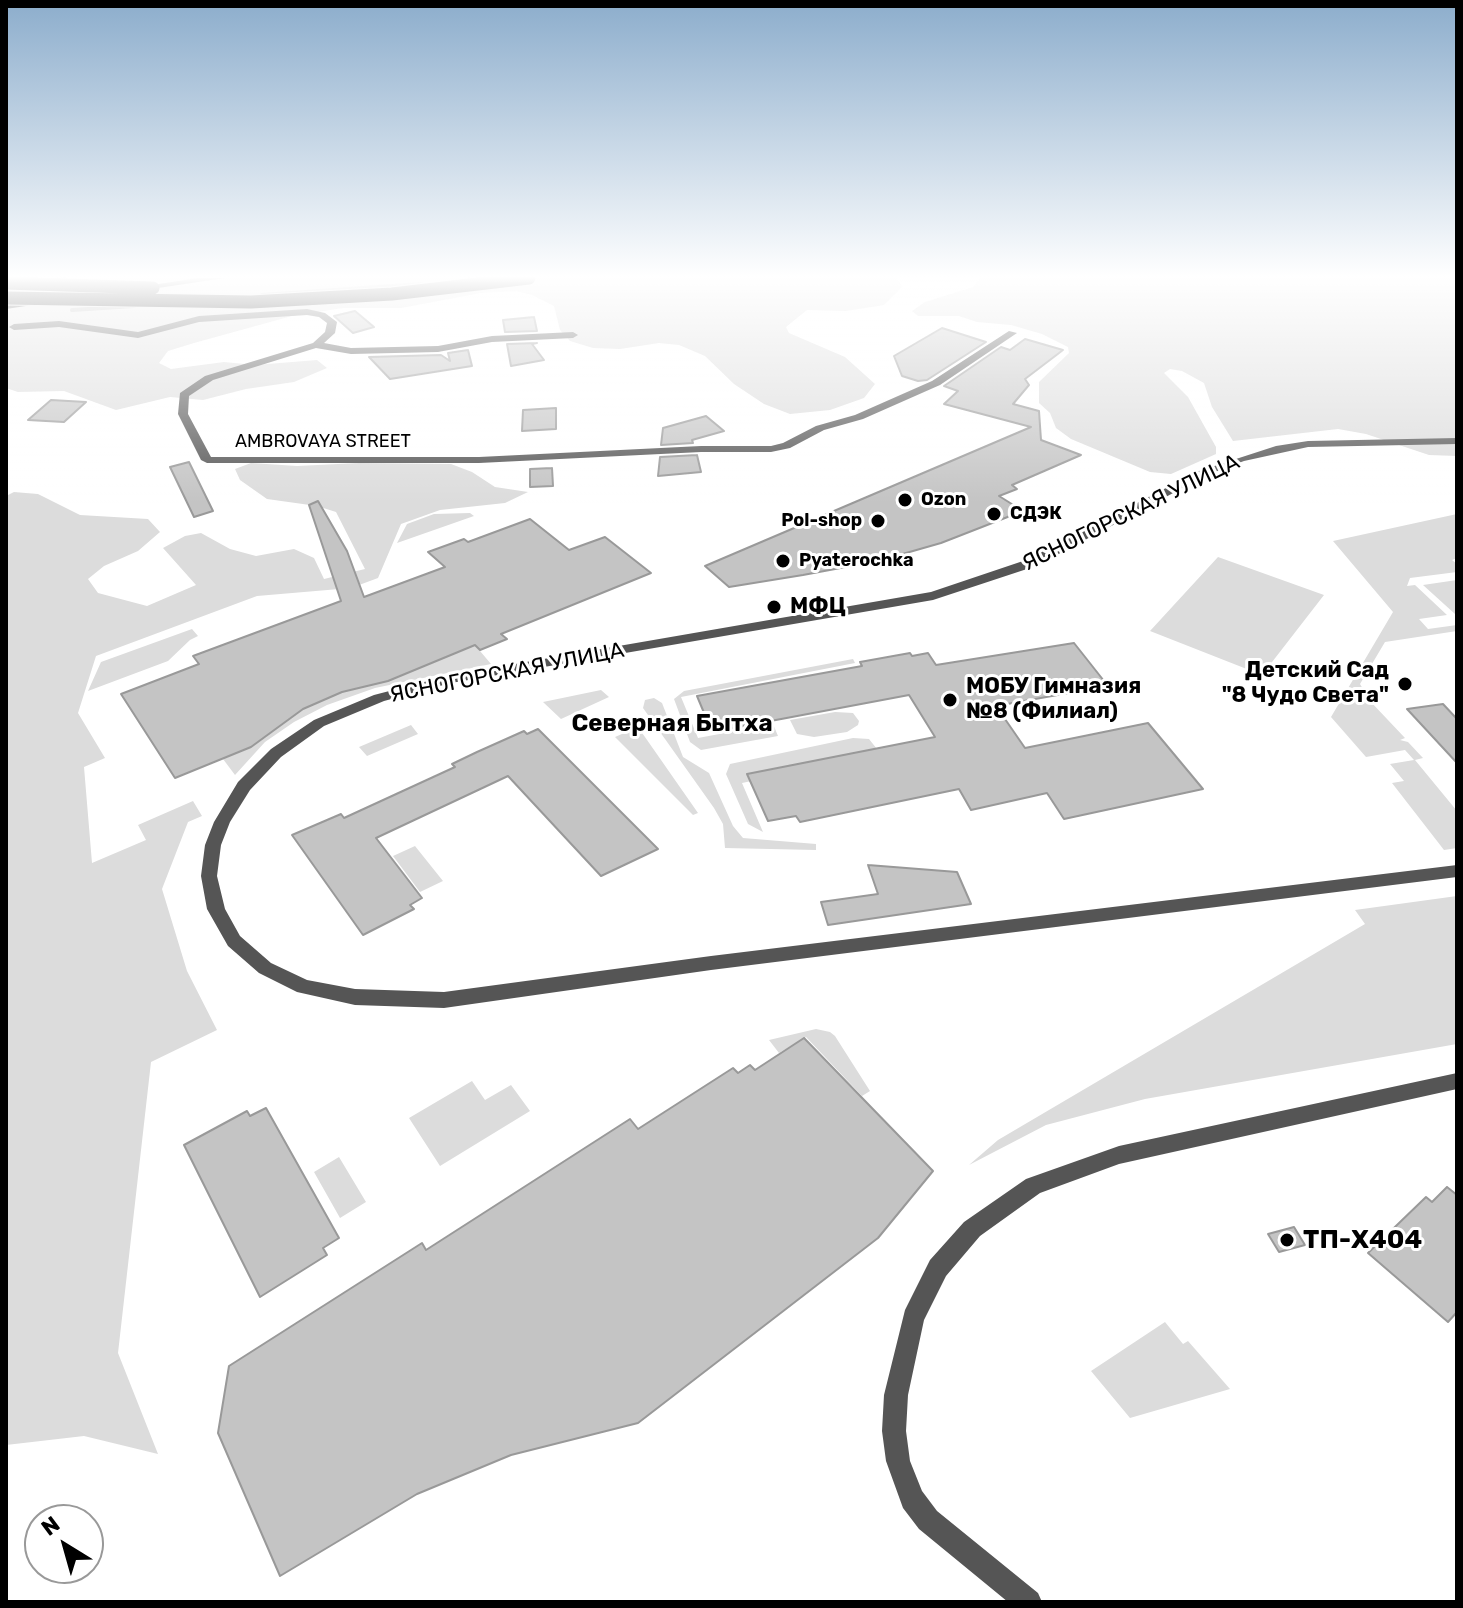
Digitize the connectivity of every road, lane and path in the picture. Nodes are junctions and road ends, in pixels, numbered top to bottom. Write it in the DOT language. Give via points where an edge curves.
graph roads {
  1 [pos="288,353"];
  2 [pos="982,353"];
  3 [pos="1457,441"];
  4 [pos="1457,871"];
  5 [pos="1457,1081"];
  6 [pos="1029,1602"];
  1 -- 2 [label="street, AMBROVAYA STREET" via="209,378 184,395 183,414 207,460 479,460 771,449 936,383"];
  3 -- 4 [label="street, ЯСНОГОРСКАЯ УЛИЦА" via="1276,449 1203,473 1031,563 943,593 451,679 379,698 319,723 276,753 244,786 213,845 209,876 216,909 234,941 265,968 304,987 355,997 444,1000"];
  5 -- 6 [label="street" via="1119,1155 1033,1186 972,1229 938,1268 913,1318 896,1395 898,1461 912,1499 928,1520"];
}
